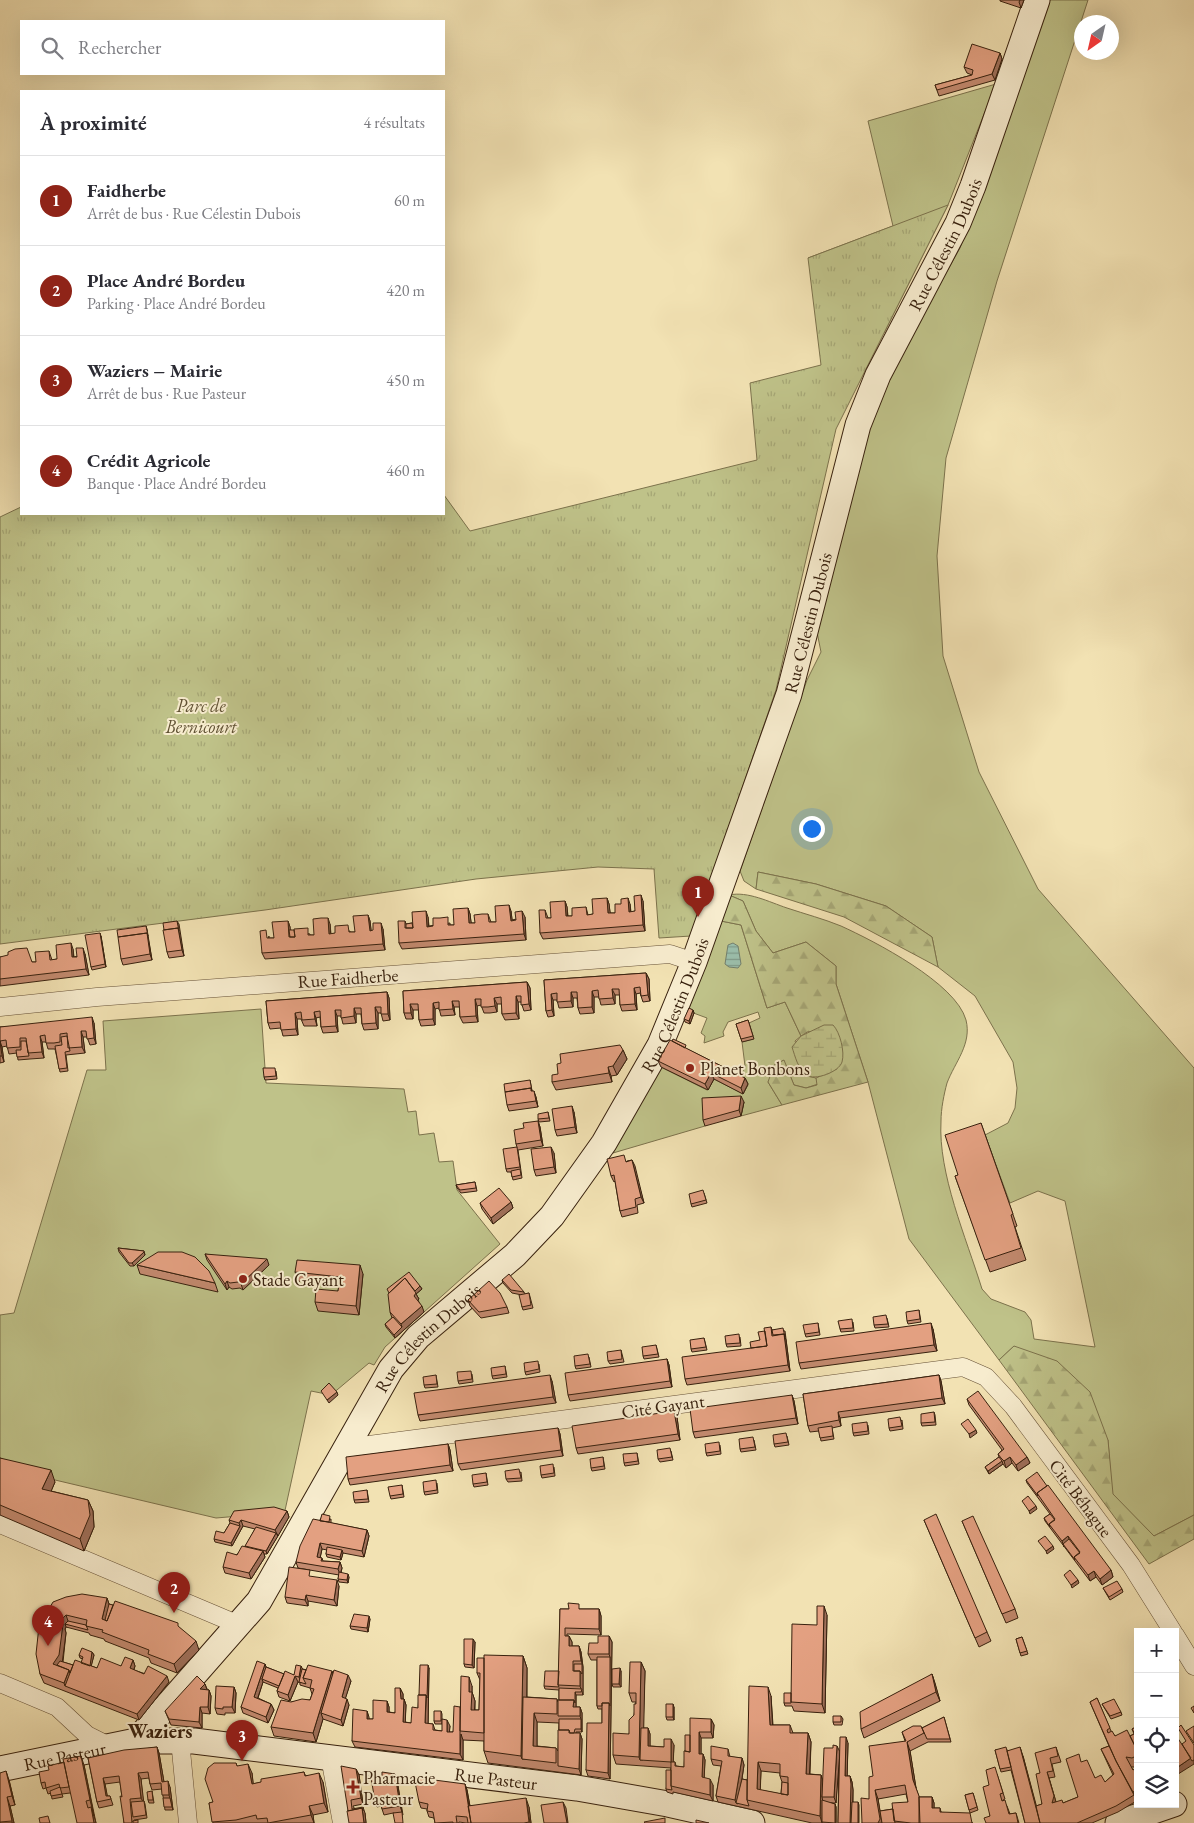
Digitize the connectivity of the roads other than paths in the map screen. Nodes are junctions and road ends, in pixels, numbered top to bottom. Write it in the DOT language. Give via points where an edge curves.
graph roads {
  1 [pos="1037,0"];
  2 [pos="694,962"];
  3 [pos="0,1007"];
  4 [pos="979,1372"];
  5 [pos="346,1448"];
  6 [pos="0,1524"];
  7 [pos="239,1625"];
  8 [pos="1170,1628"];
  9 [pos="1179,1642"];
  10 [pos="1194,1666"];
  11 [pos="0,1683"];
  12 [pos="180,1740"];
  13 [pos="136,1741"];
  14 [pos="109,1746"];
  15 [pos="330,1757"];
  16 [pos="0,1769"];
  17 [pos="1194,1798"];
  18 [pos="1179,1803"];
  19 [pos="1164,1808"];
  20 [pos="1138,1818"];
  21 [pos="188,1823"];
  22 [pos="342,1823"];
  23 [pos="752,1823"];
  24 [pos="1118,1823"];
  1 -- 2 [label="street, Rue Célestin Dubois" via="974,186 878,375 858,425 789,694"];
  2 -- 3 [label="street, Rue Faidherbe" via="670,954"];
  2 -- 5 [label="street, Rue Célestin Dubois" via="675,1013 652,1060 604,1143 572,1190 524,1246 407,1349 388,1374"];
  4 -- 5 [label="street, Cité Gayant" via="953,1368"];
  4 -- 8 [label="street, Cité Béhague" via="1013,1406 1131,1565"];
  5 -- 7 [label="street, Rue Célestin Dubois" via="276,1574"];
  6 -- 7 [label="street"];
  7 -- 13 [label="street, Rue Célestin Dubois"];
  9 -- 10 [label="street"];
  11 -- 14 [label="street" via="57,1707 82,1732"];
  12 -- 13 [label="street, Rue Pasteur"];
  12 -- 15 [label="street, Rue Pasteur"];
  12 -- 21 [label="street"];
  13 -- 14 [label="street, Rue Pasteur"];
  14 -- 16 [label="street, Rue Pasteur"];
  15 -- 22 [label="street"];
  15 -- 23 [label="street, Rue Pasteur" via="576,1788"];
  17 -- 18 [label="street"];
  19 -- 20 [label="street"];
  20 -- 24 [label="street"];
}
